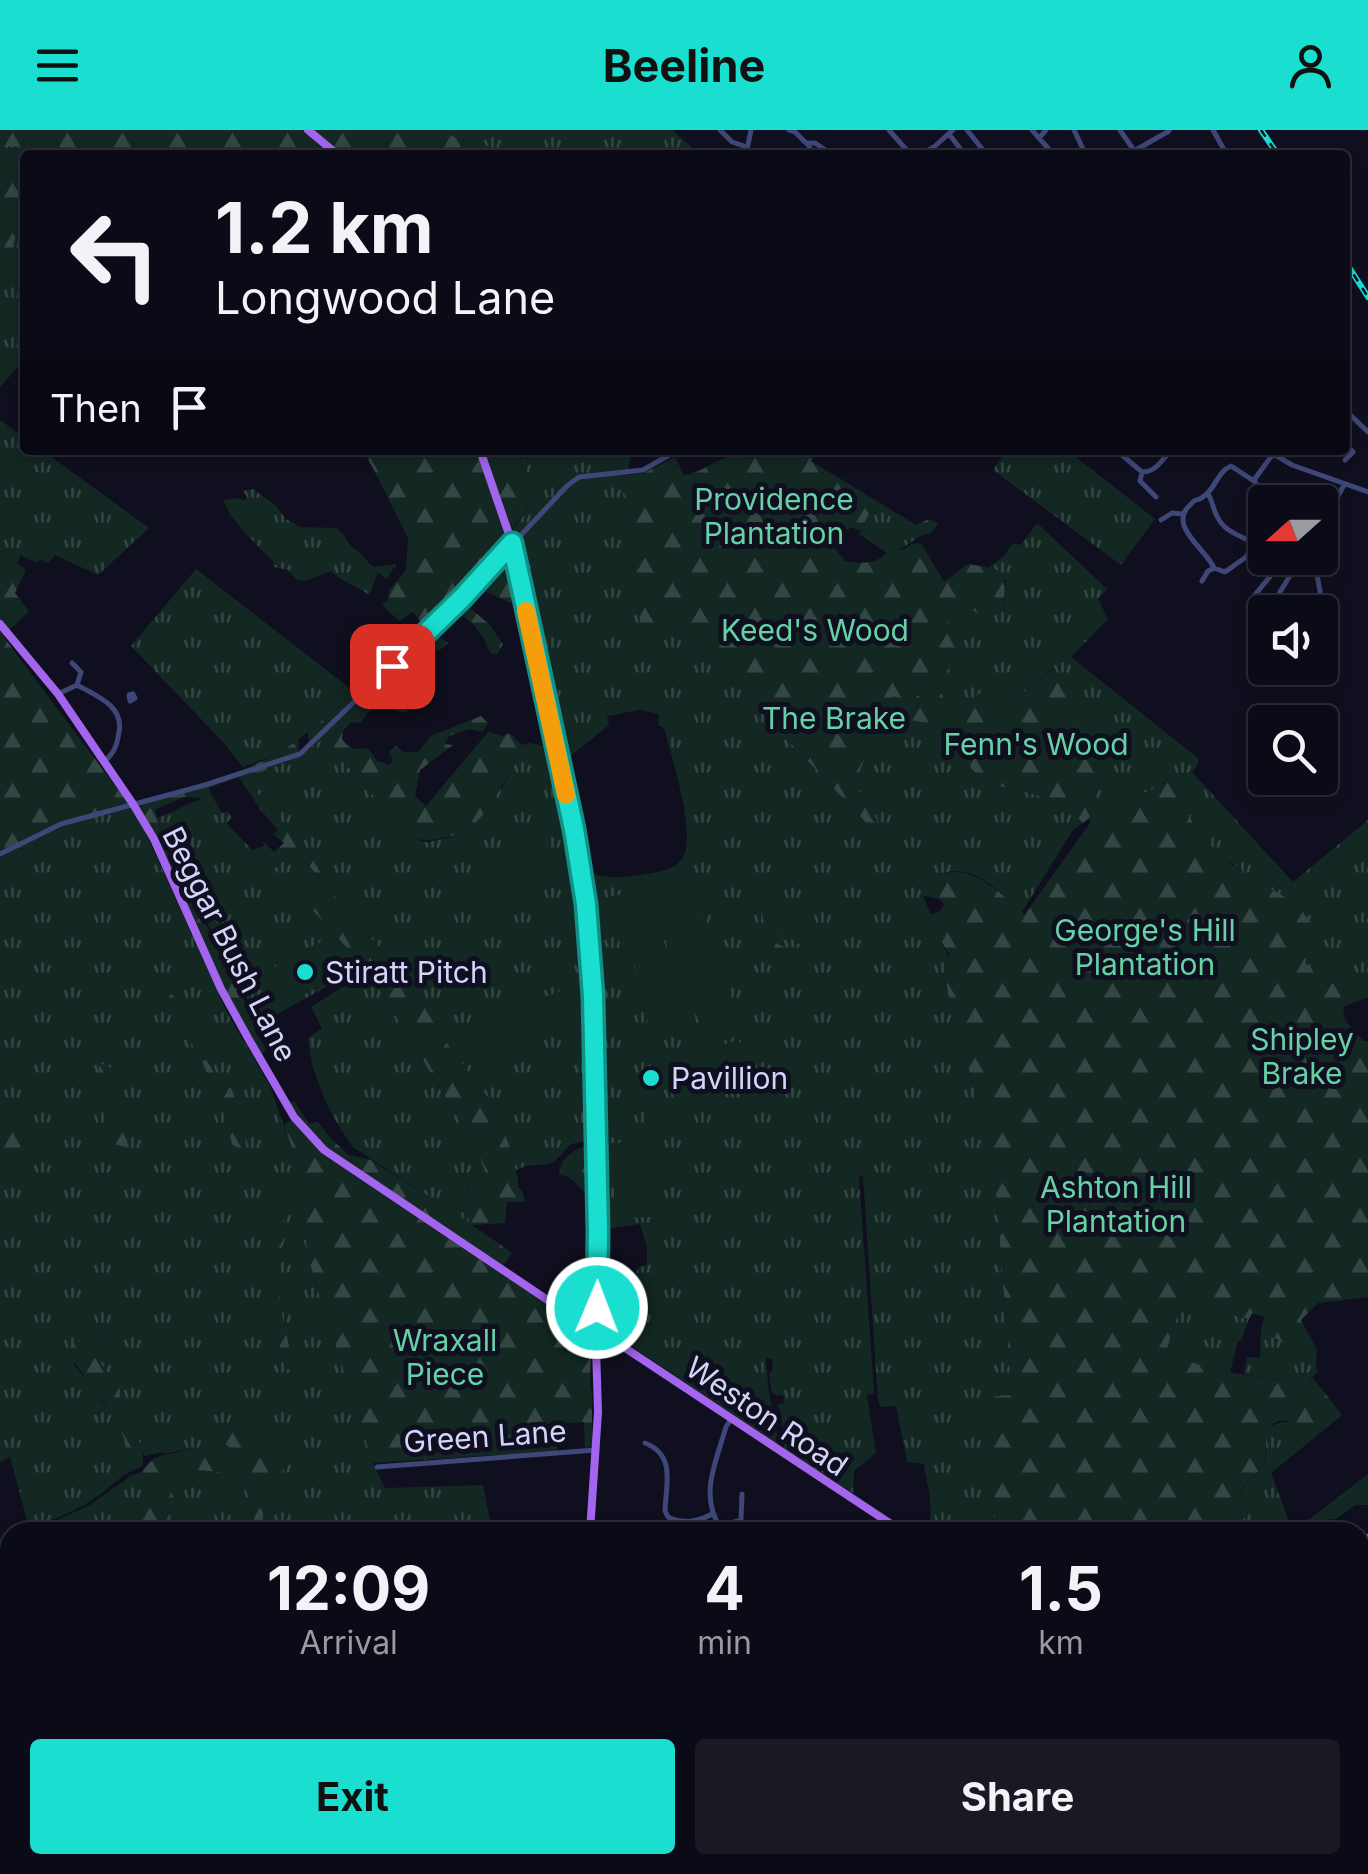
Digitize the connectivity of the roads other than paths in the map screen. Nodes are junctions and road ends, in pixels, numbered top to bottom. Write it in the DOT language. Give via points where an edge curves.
graph roads {
  1 [pos="308,130"];
  2 [pos="720,130"];
  3 [pos="789,130"];
  4 [pos="889,130"];
  5 [pos="967,130"];
  6 [pos="1032,130"];
  7 [pos="1046,130"];
  8 [pos="1169,131"];
  9 [pos="951,132"];
  10 [pos="1038,138"];
  11 [pos="332,150"];
  12 [pos="745,150"];
  13 [pos="828,150"];
  14 [pos="907,150"];
  15 [pos="928,150"];
  16 [pos="983,150"];
  17 [pos="1049,150"];
  18 [pos="1140,150"];
  19 [pos="482,455"];
  20 [pos="668,455"];
  21 [pos="1122,455"];
  22 [pos="1167,455"];
  23 [pos="1268,455"];
  24 [pos="1275,455"];
  25 [pos="1350,455"];
  26 [pos="1345,460"];
  27 [pos="1142,472"];
  28 [pos="1254,481"];
  29 [pos="1258,485"];
  30 [pos="1344,485"];
  31 [pos="1368,492"];
  32 [pos="1208,494"];
  33 [pos="1152,496"];
  34 [pos="1338,496"];
  35 [pos="1183,514"];
  36 [pos="1161,520"];
  37 [pos="1248,540"];
  38 [pos="512,543"];
  39 [pos="1248,552"];
  40 [pos="1214,568"];
  41 [pos="1271,575"];
  42 [pos="1202,581"];
  43 [pos="1256,595"];
  44 [pos="0,624"];
  45 [pos="72,663"];
  46 [pos="78,686"];
  47 [pos="58,694"];
  48 [pos="104,762"];
  49 [pos="133,804"];
  50 [pos="0,854"];
  51 [pos="597,1308"];
  52 [pos="561,1309"];
  53 [pos="580,1321"];
  54 [pos="599,1333"];
  55 [pos="731,1419"];
  56 [pos="649,1444"];
  57 [pos="596,1450"];
  58 [pos="377,1467"];
  59 [pos="742,1494"];
  60 [pos="712,1514"];
  61 [pos="591,1522"];
  62 [pos="716,1522"];
  63 [pos="736,1522"];
  64 [pos="886,1522"];
  1 -- 11 [label="main road"];
  2 -- 12 [label="street"];
  3 -- 13 [label="street" via="809,148 815,143"];
  4 -- 14 [label="street"];
  5 -- 16 [label="street"];
  6 -- 10 [label="street"];
  7 -- 10 [label="street"];
  8 -- 18 [label="street"];
  9 -- 15 [label="street"];
  10 -- 17 [label="street"];
  19 -- 38 [label="main road"];
  20 -- 38 [label="street" via="643,470 579,478"];
  21 -- 27 [label="street"];
  22 -- 27 [label="street"];
  23 -- 28 [label="street"];
  24 -- 30 [label="street"];
  25 -- 26 [label="street"];
  27 -- 33 [label="street" via="1137,482"];
  28 -- 29 [label="street"];
  28 -- 32 [label="street" via="1231,463"];
  30 -- 31 [label="street"];
  30 -- 34 [label="street"];
  32 -- 35 [label="street"];
  32 -- 37 [label="street" via="1221,524"];
  35 -- 36 [label="street"];
  35 -- 40 [label="street" via="1193,543"];
  38 -- 49 [label="street" via="300,754"];
  38 -- 51 [label="main road" via="586,904"];
  39 -- 40 [label="street" via="1228,572"];
  40 -- 42 [label="street"];
  41 -- 43 [label="street"];
  44 -- 47 [label="main road, Beggar Bush Lane"];
  45 -- 46 [label="street" via="81,672"];
  46 -- 47 [label="street"];
  46 -- 48 [label="street" via="118,715 116,748"];
  47 -- 48 [label="main road, Beggar Bush Lane"];
  48 -- 49 [label="main road, Beggar Bush Lane"];
  49 -- 50 [label="street" via="60,824"];
  49 -- 52 [label="main road, Beggar Bush Lane" via="222,989 294,1117 324,1150"];
  51 -- 53 [label="main road"];
  51 -- 54 [label="main road"];
  52 -- 53 [label="main road, Beggar Bush Lane"];
  52 -- 54 [label="main road, Beggar Bush Lane" via="575,1326"];
  53 -- 54 [label="main road, Beggar Bush Lane"];
  54 -- 55 [label="main road, Weston Road"];
  54 -- 57 [label="main road"];
  55 -- 60 [label="street" via="710,1487"];
  55 -- 64 [label="main road, Weston Road"];
  56 -- 60 [label="street" via="666,1460 668,1517 683,1522"];
  57 -- 58 [label="street, Green Lane"];
  57 -- 61 [label="main road"];
  59 -- 63 [label="street"];
  60 -- 62 [label="street"];
}
